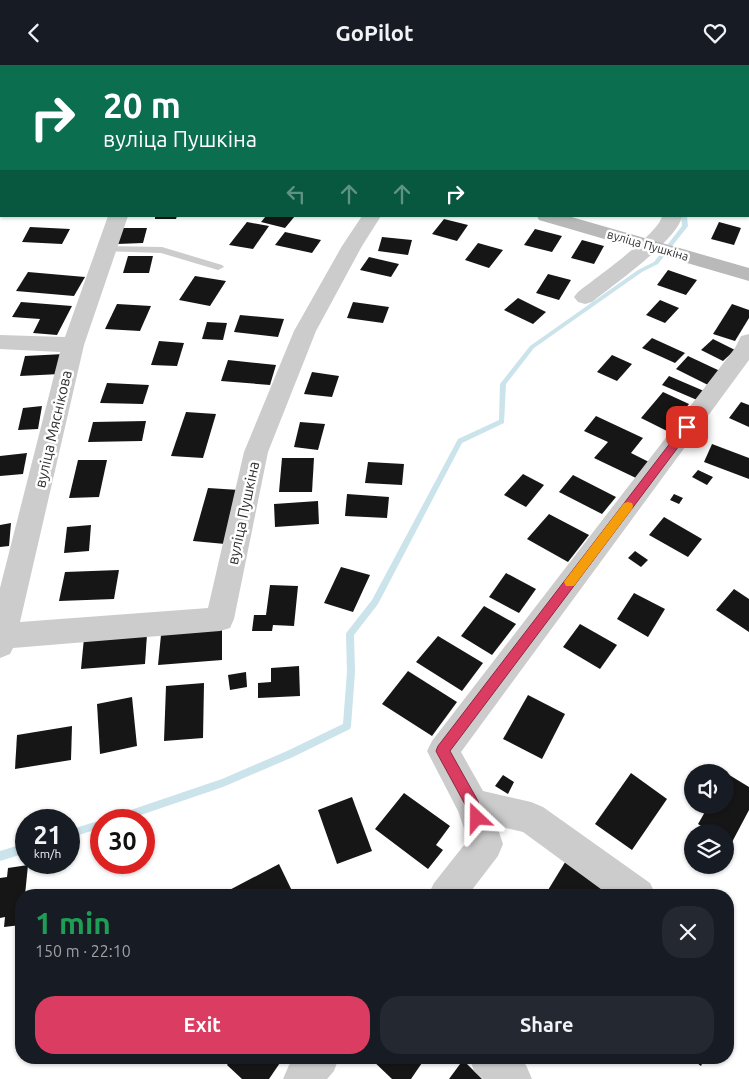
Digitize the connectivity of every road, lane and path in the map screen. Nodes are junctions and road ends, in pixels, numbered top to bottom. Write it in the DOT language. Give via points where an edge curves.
graph roads {
  1 [pos="118,217"];
  2 [pos="371,217"];
  3 [pos="550,217"];
  4 [pos="672,217"];
  5 [pos="654,246"];
  6 [pos="106,249"];
  7 [pos="218,267"];
  8 [pos="749,275"];
  9 [pos="585,297"];
  10 [pos="749,341"];
  11 [pos="0,342"];
  12 [pos="73,345"];
  13 [pos="1,639"];
  14 [pos="473,805"];
  15 [pos="451,889"];
  16 [pos="630,889"];
  17 [pos="315,1064"];
  18 [pos="496,1064"];
  19 [pos="303,1079"];
  20 [pos="512,1079"];
  1 -- 6 [label="street, вуліца Мяснікова"];
  2 -- 13 [label="street, вуліца Пушкіна" via="305,331 256,452 220,619"];
  3 -- 5 [label="main road, вуліца Пушкіна"];
  4 -- 5 [label="street"];
  5 -- 8 [label="main road, вуліца Пушкіна"];
  5 -- 9 [label="street"];
  6 -- 7 [label="lane" via="162,251"];
  6 -- 12 [label="street, вуліца Мяснікова"];
  10 -- 14 [label="street" via="740,358 443,751"];
  11 -- 12 [label="street"];
  12 -- 13 [label="street, вуліца Мяснікова"];
  14 -- 15 [label="street" via="486,844"];
  14 -- 16 [label="street" via="531,818"];
  17 -- 19 [label="street"];
  18 -- 20 [label="street"];
}
